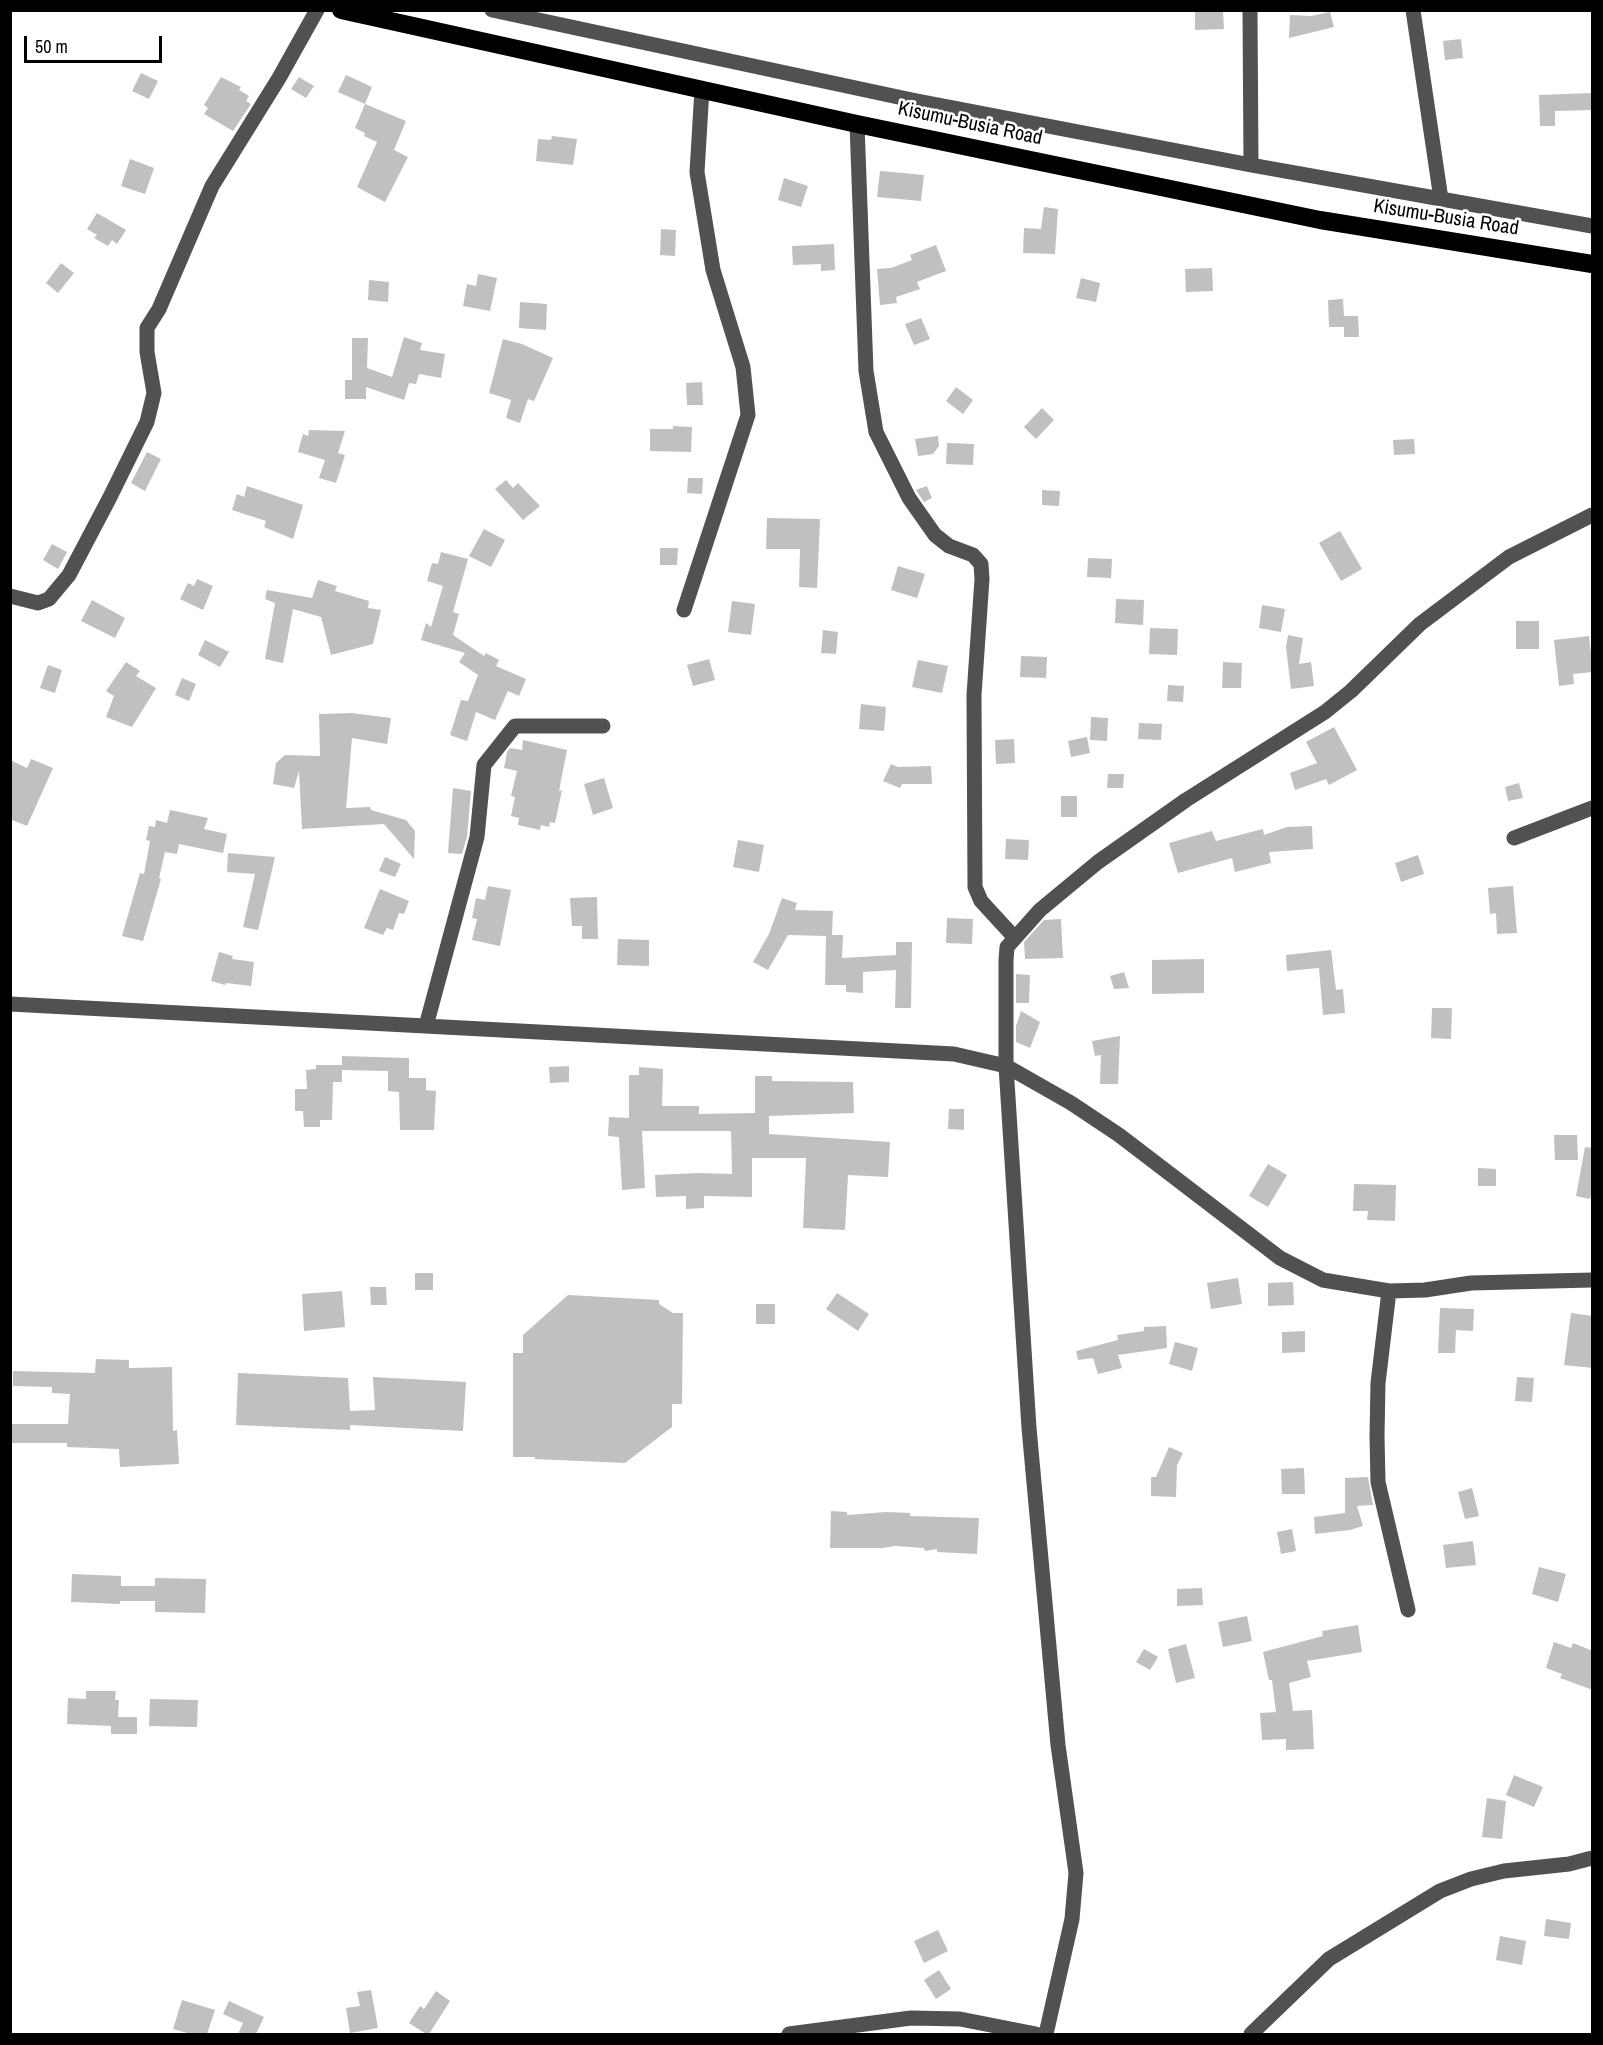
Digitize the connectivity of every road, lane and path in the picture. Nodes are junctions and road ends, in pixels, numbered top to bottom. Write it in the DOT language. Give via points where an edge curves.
graph roads {
  1 [pos="317,10"];
  2 [pos="341,10"];
  3 [pos="492,10"];
  4 [pos="1250,10"];
  5 [pos="1413,10"];
  6 [pos="702,89"];
  7 [pos="858,124"];
  8 [pos="1251,165"];
  9 [pos="1441,199"];
  10 [pos="1593,226"];
  11 [pos="1593,264"];
  12 [pos="1593,515"];
  13 [pos="10,596"];
  14 [pos="684,610"];
  15 [pos="603,726"];
  16 [pos="1593,808"];
  17 [pos="1514,838"];
  18 [pos="1014,938"];
  19 [pos="10,1004"];
  20 [pos="426,1026"];
  21 [pos="1006,1066"];
  22 [pos="1593,1280"];
  23 [pos="1389,1291"];
  24 [pos="1408,1610"];
  25 [pos="1593,1858"];
  26 [pos="789,2034"];
  27 [pos="1036,2034"];
  28 [pos="1046,2034"];
  29 [pos="1251,2034"];
  1 -- 13 [label="street" via="212,186 159,309 147,328 154,393 147,422 109,499 69,575 49,598 38,603"];
  2 -- 6 [label="highway, Kisumu-Busia Road"];
  3 -- 8 [label="street" via="912,100"];
  4 -- 8 [label="street"];
  5 -- 9 [label="street"];
  6 -- 7 [label="highway, Kisumu-Busia Road"];
  6 -- 14 [label="street" via="697,172 713,270 743,367 748,414"];
  7 -- 11 [label="highway, Kisumu-Busia Road" via="1320,220"];
  7 -- 18 [label="street" via="866,371 876,432 909,498 935,535 949,546 973,555 981,564 974,695 975,887 981,901"];
  8 -- 9 [label="street"];
  9 -- 10 [label="street"];
  12 -- 18 [label="street" via="1509,557 1420,624 1351,691 1098,862 1040,910"];
  15 -- 20 [label="street" via="515,726 484,765 477,837"];
  16 -- 17 [label="street"];
  18 -- 21 [label="street" via="1007,947 1006,960"];
  19 -- 20 [label="street"];
  20 -- 21 [label="street" via="954,1054"];
  21 -- 23 [label="street" via="1119,1136 1280,1258 1323,1280"];
  21 -- 28 [label="street" via="1029,1428 1058,1745 1076,1873 1072,1919"];
  22 -- 23 [label="street" via="1471,1283"];
  23 -- 24 [label="street" via="1378,1383 1378,1482"];
  25 -- 29 [label="street" via="1504,1871 1440,1891 1329,1959"];
  26 -- 27 [label="street" via="911,2018 960,2019"];
}
